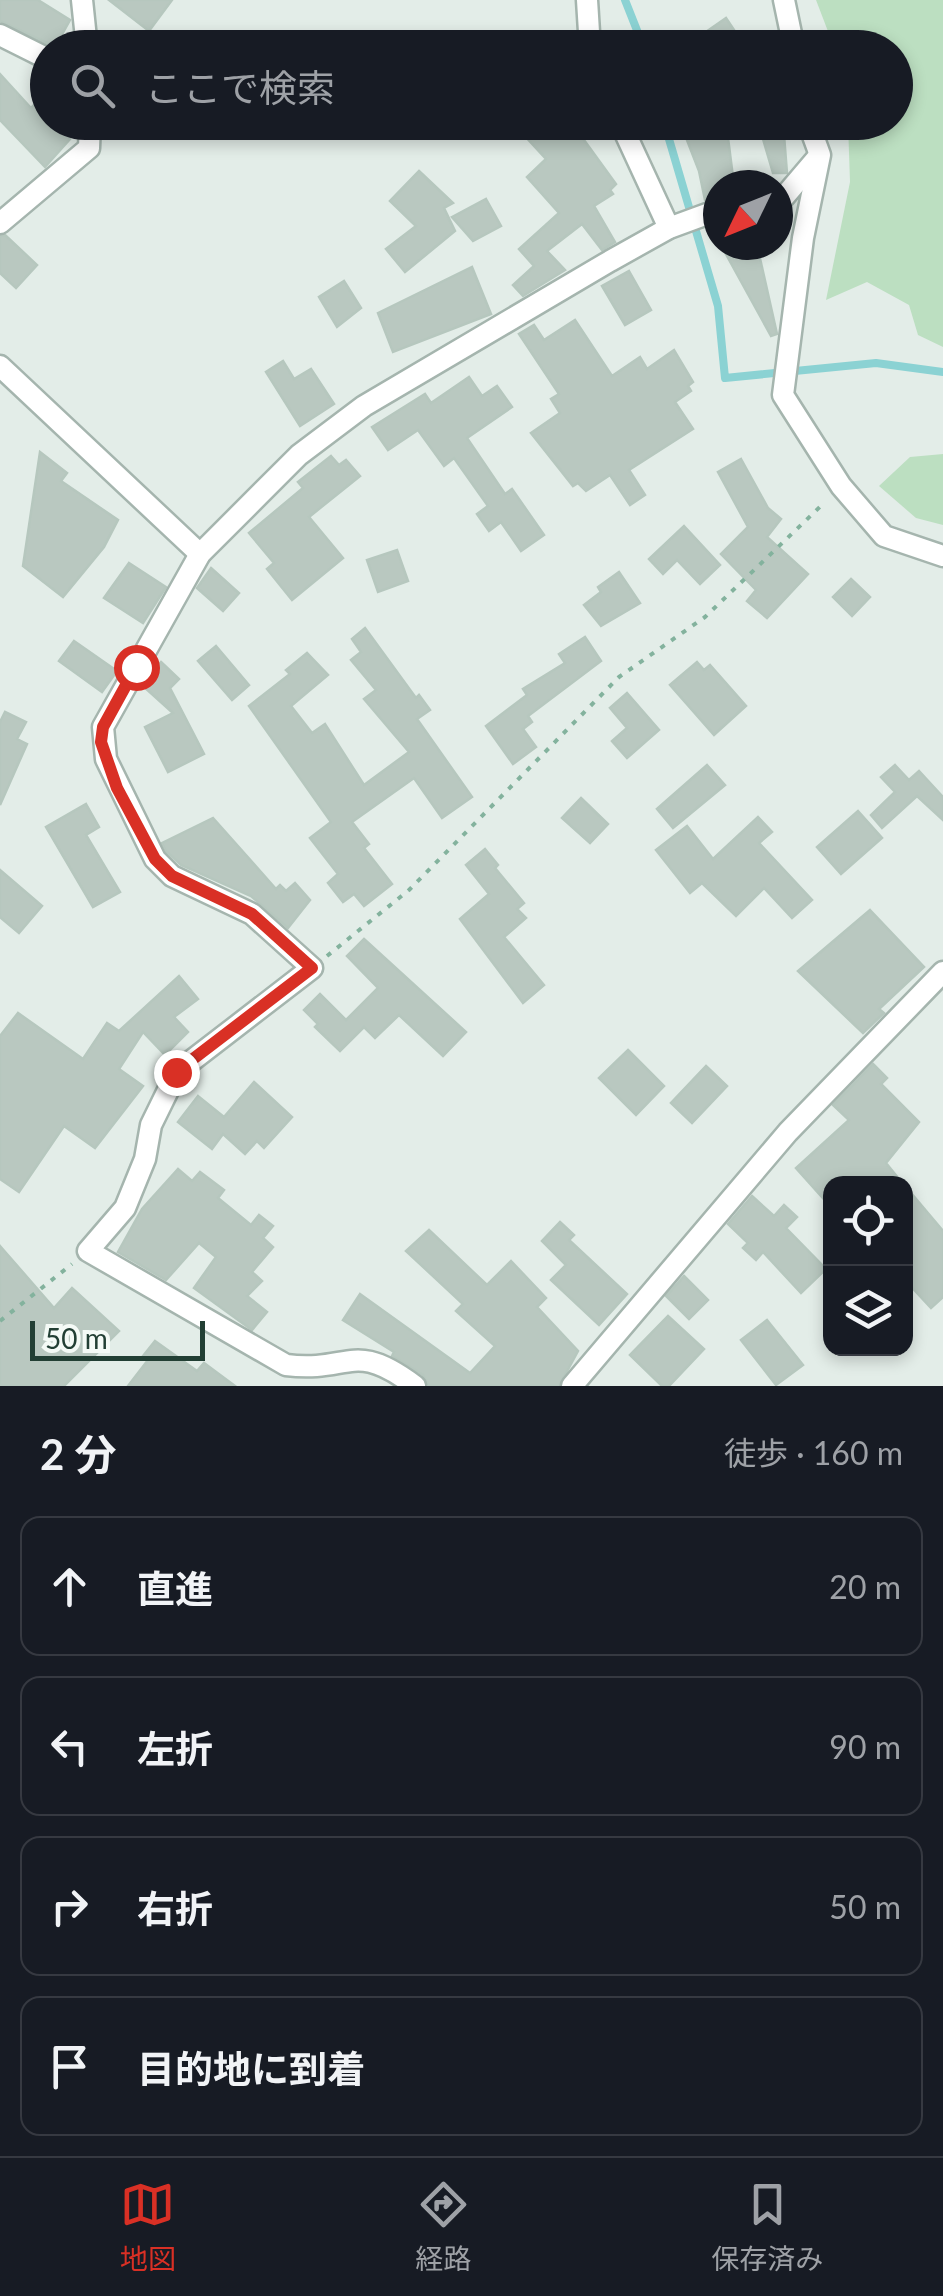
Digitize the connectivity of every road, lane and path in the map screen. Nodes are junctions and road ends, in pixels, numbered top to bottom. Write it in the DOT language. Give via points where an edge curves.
graph roads {
  1 [pos="82,0"];
  2 [pos="587,0"];
  3 [pos="784,0"];
  4 [pos="85,30"];
  5 [pos="589,30"];
  6 [pos="790,30"];
  7 [pos="0,35"];
  8 [pos="30,51"];
  9 [pos="89,140"];
  10 [pos="628,140"];
  11 [pos="815,140"];
  12 [pos="820,155"];
  13 [pos="793,186"];
  14 [pos="703,216"];
  15 [pos="0,223"];
  16 [pos="669,228"];
  17 [pos="0,366"];
  18 [pos="841,486"];
  19 [pos="200,554"];
  20 [pos="943,556"];
  21 [pos="312,968"];
  22 [pos="943,972"];
  23 [pos="88,1251"];
  24 [pos="0,1321"];
  25 [pos="415,1386"];
  26 [pos="572,1386"];
  1 -- 4 [label="street"];
  2 -- 5 [label="street"];
  3 -- 6 [label="street"];
  7 -- 8 [label="street"];
  9 -- 15 [label="street" via="89,148"];
  10 -- 16 [label="street"];
  11 -- 12 [label="street"];
  12 -- 13 [label="street"];
  12 -- 18 [label="street" via="783,395"];
  14 -- 16 [label="street"];
  16 -- 19 [label="street" via="364,406 299,455"];
  17 -- 19 [label="street"];
  18 -- 20 [label="street" via="884,536"];
  18 -- 21 [label="path" via="705,617 619,677 409,890"];
  19 -- 21 [label="street" via="103,727 101,742 155,859 172,876 252,914"];
  21 -- 23 [label="street" via="176,1072 125,1208"];
  22 -- 26 [label="street" via="788,1132"];
  23 -- 24 [label="path"];
  23 -- 25 [label="street" via="286,1365 317,1369 356,1357 384,1362"];
}
